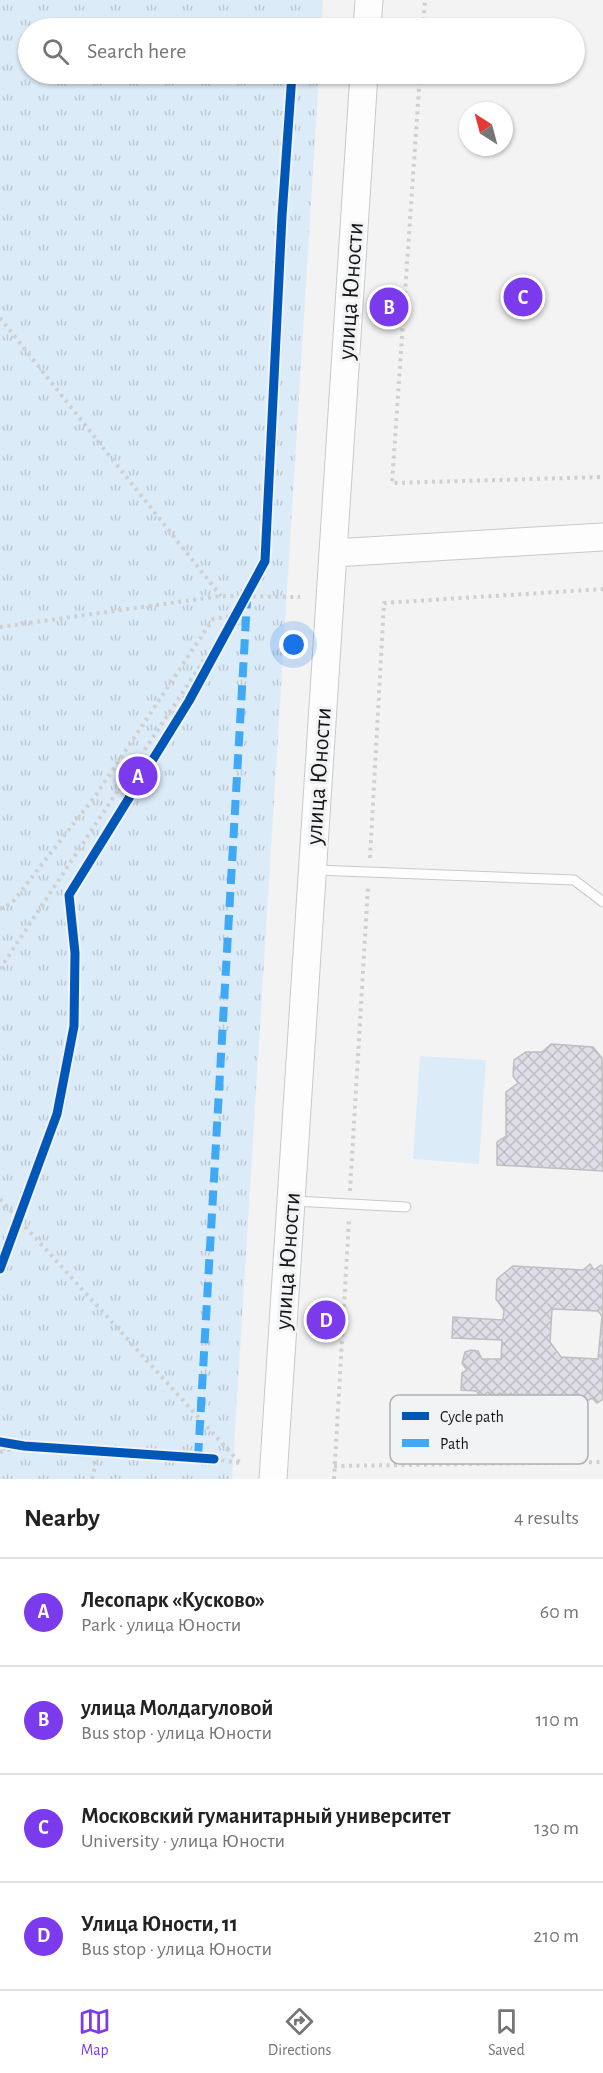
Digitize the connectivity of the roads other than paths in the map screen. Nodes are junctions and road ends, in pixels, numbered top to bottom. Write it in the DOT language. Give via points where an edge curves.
graph roads {
  1 [pos="369,0"];
  2 [pos="368,18"];
  3 [pos="363,84"];
  4 [pos="603,537"];
  5 [pos="333,553"];
  6 [pos="312,870"];
  7 [pos="603,902"];
  8 [pos="291,1200"];
  9 [pos="406,1207"];
  10 [pos="273,1479"];
  1 -- 2 [label="main road"];
  3 -- 5 [label="main road, улица Юности"];
  4 -- 5 [label="main road"];
  5 -- 6 [label="main road, улица Юности"];
  6 -- 7 [label="lane" via="574,880"];
  6 -- 8 [label="main road, улица Юности"];
  8 -- 9 [label="lane"];
  8 -- 10 [label="main road, улица Юности"];
}
